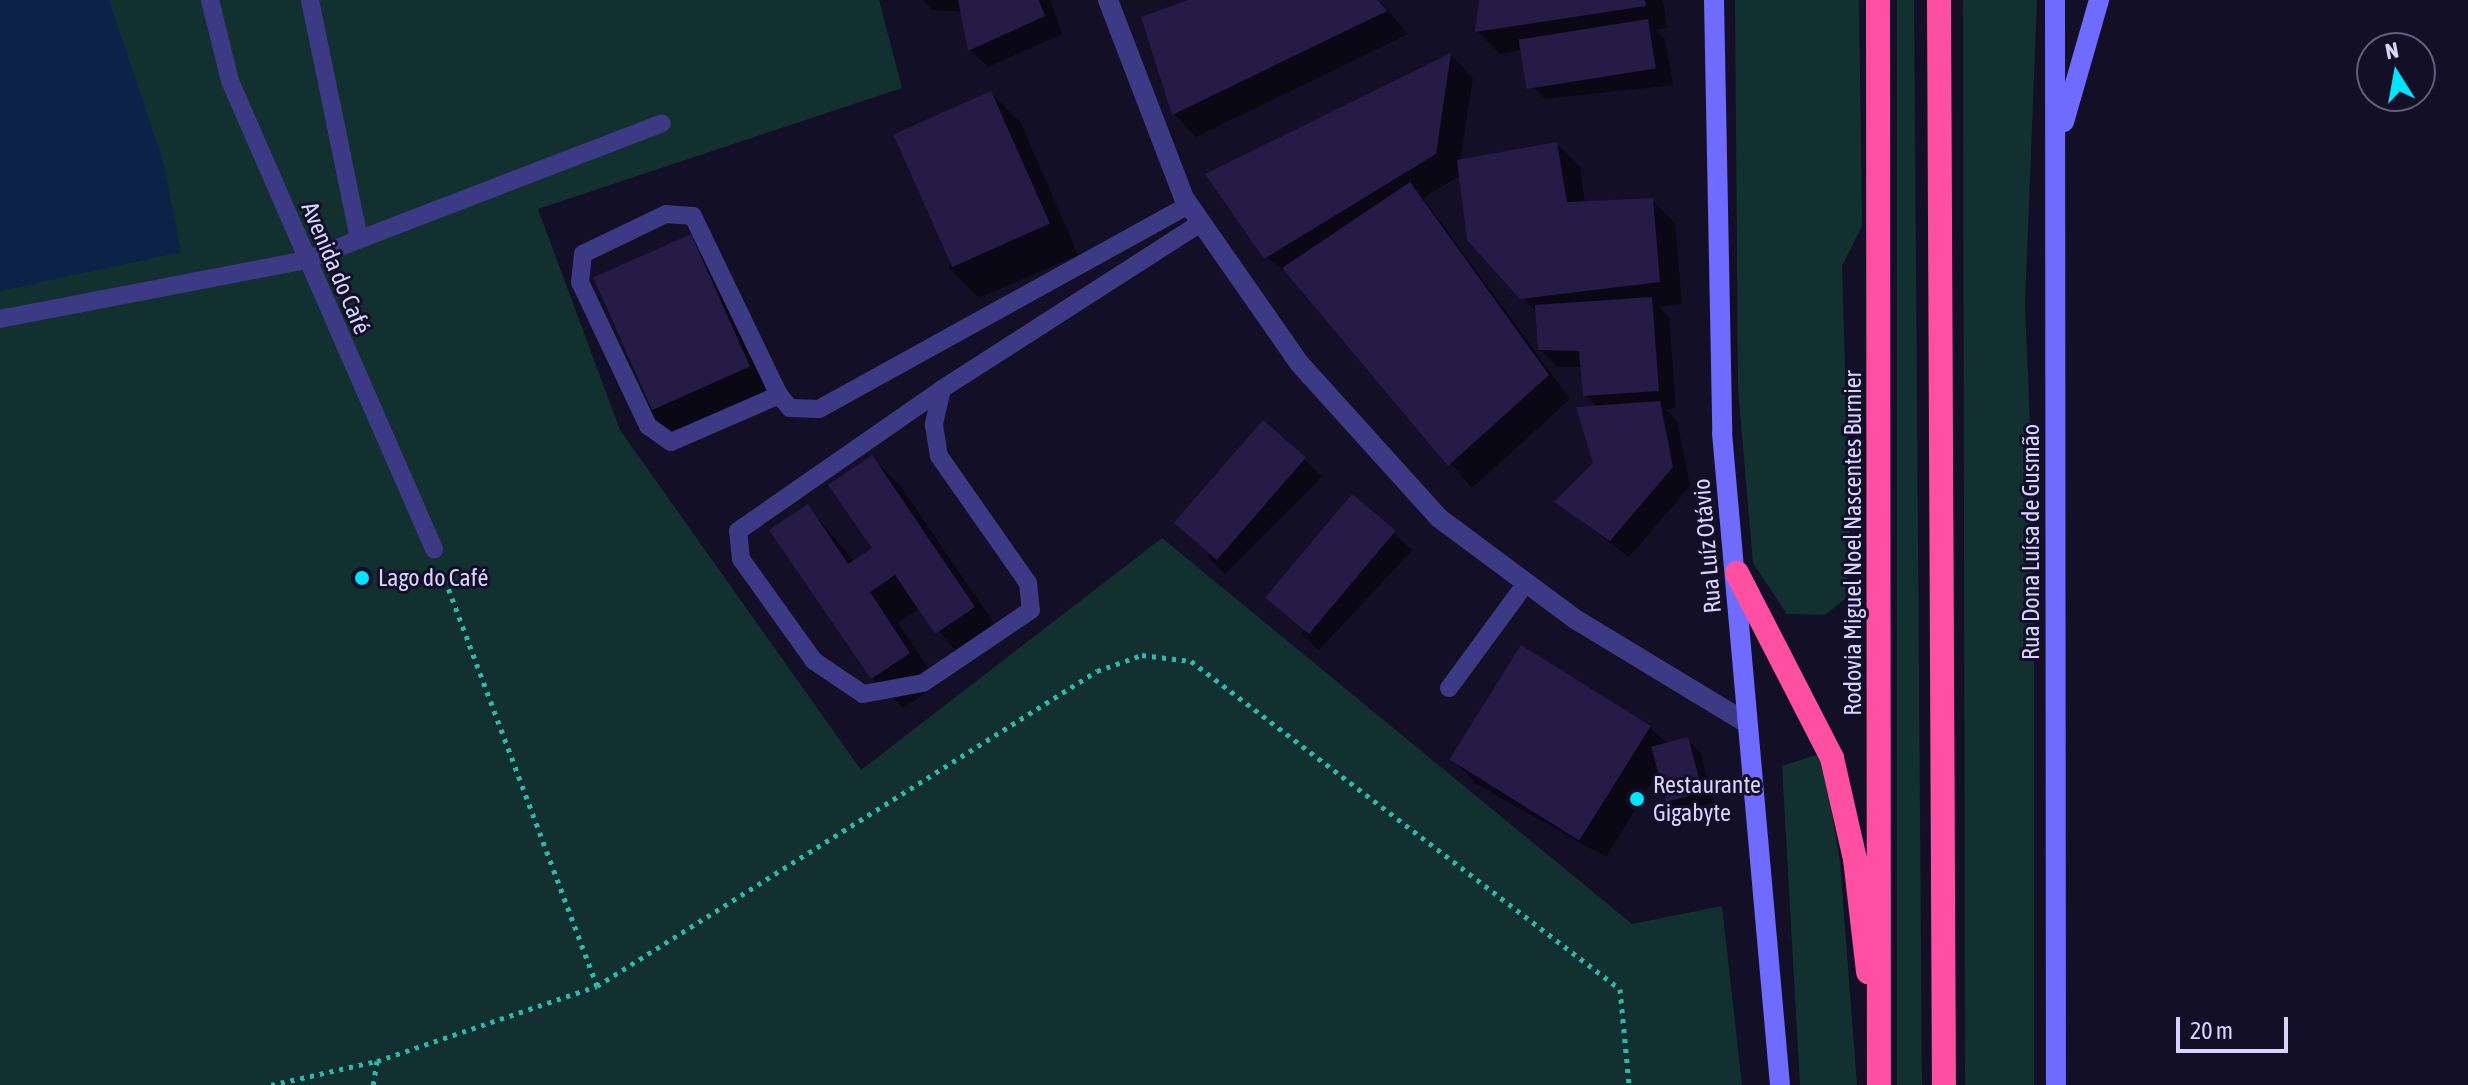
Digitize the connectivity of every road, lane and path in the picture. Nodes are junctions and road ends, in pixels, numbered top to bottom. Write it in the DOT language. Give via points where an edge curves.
graph roads {
  1 [pos="210,0"];
  2 [pos="310,0"];
  3 [pos="1108,0"];
  4 [pos="1714,0"];
  5 [pos="1878,0"];
  6 [pos="1939,0"];
  7 [pos="2055,0"];
  8 [pos="2099,0"];
  9 [pos="662,123"];
  10 [pos="2057,145"];
  11 [pos="1188,205"];
  12 [pos="1201,223"];
  13 [pos="359,239"];
  14 [pos="306,260"];
  15 [pos="0,319"];
  16 [pos="942,389"];
  17 [pos="779,395"];
  18 [pos="434,549"];
  19 [pos="1737,573"];
  20 [pos="1526,583"];
  21 [pos="1449,688"];
  22 [pos="1747,723"];
  23 [pos="597,986"];
  24 [pos="1877,1019"];
  25 [pos="377,1061"];
  26 [pos="271,1085"];
  27 [pos="373,1085"];
  28 [pos="1629,1085"];
  29 [pos="1780,1085"];
  30 [pos="1879,1085"];
  31 [pos="1944,1085"];
  32 [pos="2056,1085"];
  1 -- 14 [label="lane, Avenida do Café" via="230,81"];
  2 -- 13 [label="lane"];
  3 -- 11 [label="street"];
  4 -- 19 [label="street, Rua Luíz Otávio" via="1722,433"];
  5 -- 24 [label="highway, Rodovia Miguel Noel Nascentes Burnier"];
  6 -- 31 [label="highway"];
  7 -- 10 [label="street, Rua Dona Luísa de Gusmão"];
  8 -- 10 [label="street"];
  9 -- 13 [label="lane"];
  10 -- 32 [label="street, Rua Dona Luísa de Gusmão"];
  11 -- 12 [label="street"];
  11 -- 17 [label="lane" via="819,409 790,408"];
  12 -- 16 [label="lane"];
  12 -- 20 [label="street" via="1299,363 1419,496"];
  13 -- 14 [label="lane"];
  14 -- 15 [label="lane"];
  14 -- 18 [label="lane, Avenida do Café"];
  16 -- 16 [label="lane" via="738,531 741,559 814,661 863,694 923,683 1031,610 1028,583 939,456 934,425"];
  17 -- 17 [label="lane" via="685,440 657,438 580,282 583,254 666,214 693,216"];
  18 -- 23 [label="path"];
  19 -- 22 [label="street, Rua Luíz Otávio"];
  19 -- 24 [label="highway" via="1832,758"];
  20 -- 21 [label="lane"];
  20 -- 22 [label="street"];
  22 -- 29 [label="street, Rua Luíz Otávio"];
  23 -- 25 [label="path"];
  23 -- 28 [label="path" via="1097,671 1142,655 1191,661 1620,989"];
  24 -- 30 [label="highway, Rodovia Miguel Noel Nascentes Burnier"];
  25 -- 26 [label="path"];
  25 -- 27 [label="path"];
}
